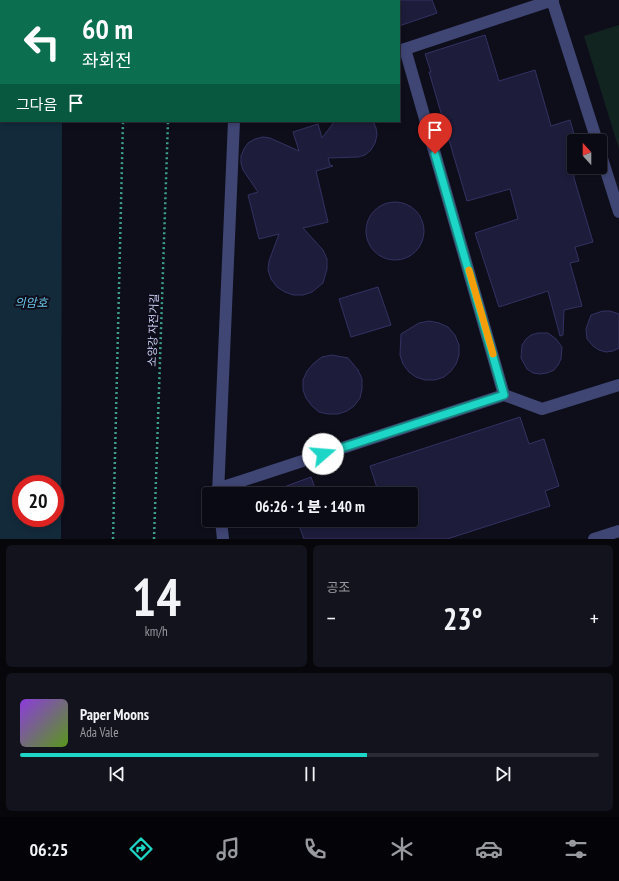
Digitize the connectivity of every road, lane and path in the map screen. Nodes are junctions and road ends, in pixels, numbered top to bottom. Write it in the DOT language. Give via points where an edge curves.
graph roads {
  1 [pos="553,0"];
  2 [pos="402,50"];
  3 [pos="123,122"];
  4 [pos="168,122"];
  5 [pos="234,122"];
  6 [pos="595,134"];
  7 [pos="607,174"];
  8 [pos="619,212"];
  9 [pos="619,385"];
  10 [pos="504,395"];
  11 [pos="218,487"];
  12 [pos="230,487"];
  13 [pos="222,527"];
  14 [pos="619,531"];
  15 [pos="113,539"];
  16 [pos="154,539"];
  17 [pos="223,539"];
  18 [pos="594,539"];
  1 -- 2 [label="lane"];
  1 -- 6 [label="lane"];
  2 -- 10 [label="lane"];
  3 -- 15 [label="path"];
  4 -- 16 [label="path, 소양강 자전거길"];
  5 -- 11 [label="lane"];
  7 -- 8 [label="lane"];
  9 -- 10 [label="lane" via="542,409"];
  10 -- 12 [label="lane"];
  13 -- 17 [label="lane"];
  14 -- 18 [label="lane"];
}
